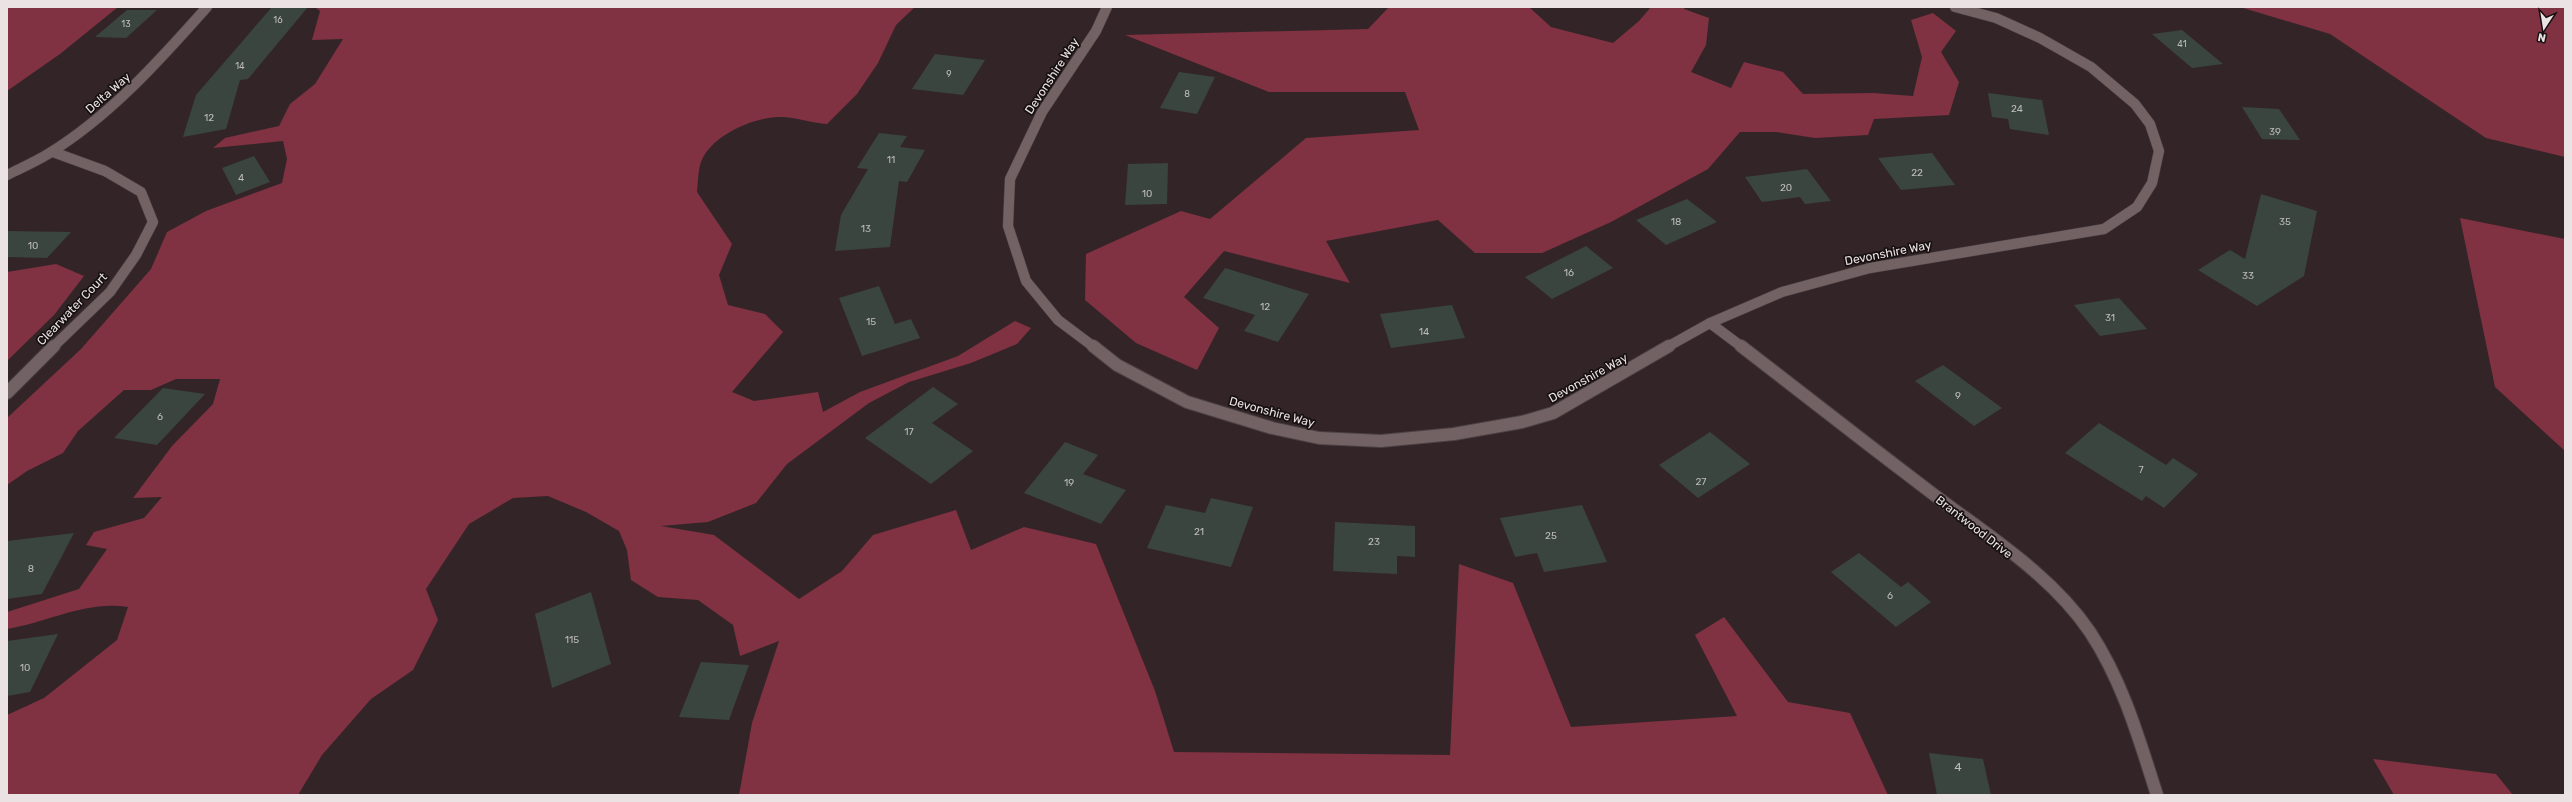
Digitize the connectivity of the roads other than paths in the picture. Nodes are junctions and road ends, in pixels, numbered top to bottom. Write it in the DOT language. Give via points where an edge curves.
graph roads {
  1 [pos="207,7"];
  2 [pos="1107,7"];
  3 [pos="1955,7"];
  4 [pos="53,152"];
  5 [pos="7,175"];
  6 [pos="1710,323"];
  7 [pos="7,393"];
  8 [pos="2157,795"];
  1 -- 4 [label="street, Delta Way" via="123,98"];
  2 -- 6 [label="street, Devonshire Way" via="1096,32 1042,112 1010,179 1008,226 1026,281 1058,320 1117,365 1186,402 1272,428 1319,438 1381,441 1454,434 1522,422 1553,413"];
  3 -- 6 [label="street, Devonshire Way" via="1995,18 2058,46 2112,82 2147,118 2158,144 2158,159 2147,197 2130,215 2104,229 1870,268 1782,292"];
  4 -- 5 [label="street, Delta Way"];
  4 -- 7 [label="street, Clearwater Court" via="105,171 141,192 152,222 136,255 110,292"];
  6 -- 8 [label="street, Brantwood Drive" via="1990,537 2054,592 2078,617 2104,653 2122,693"];
}
